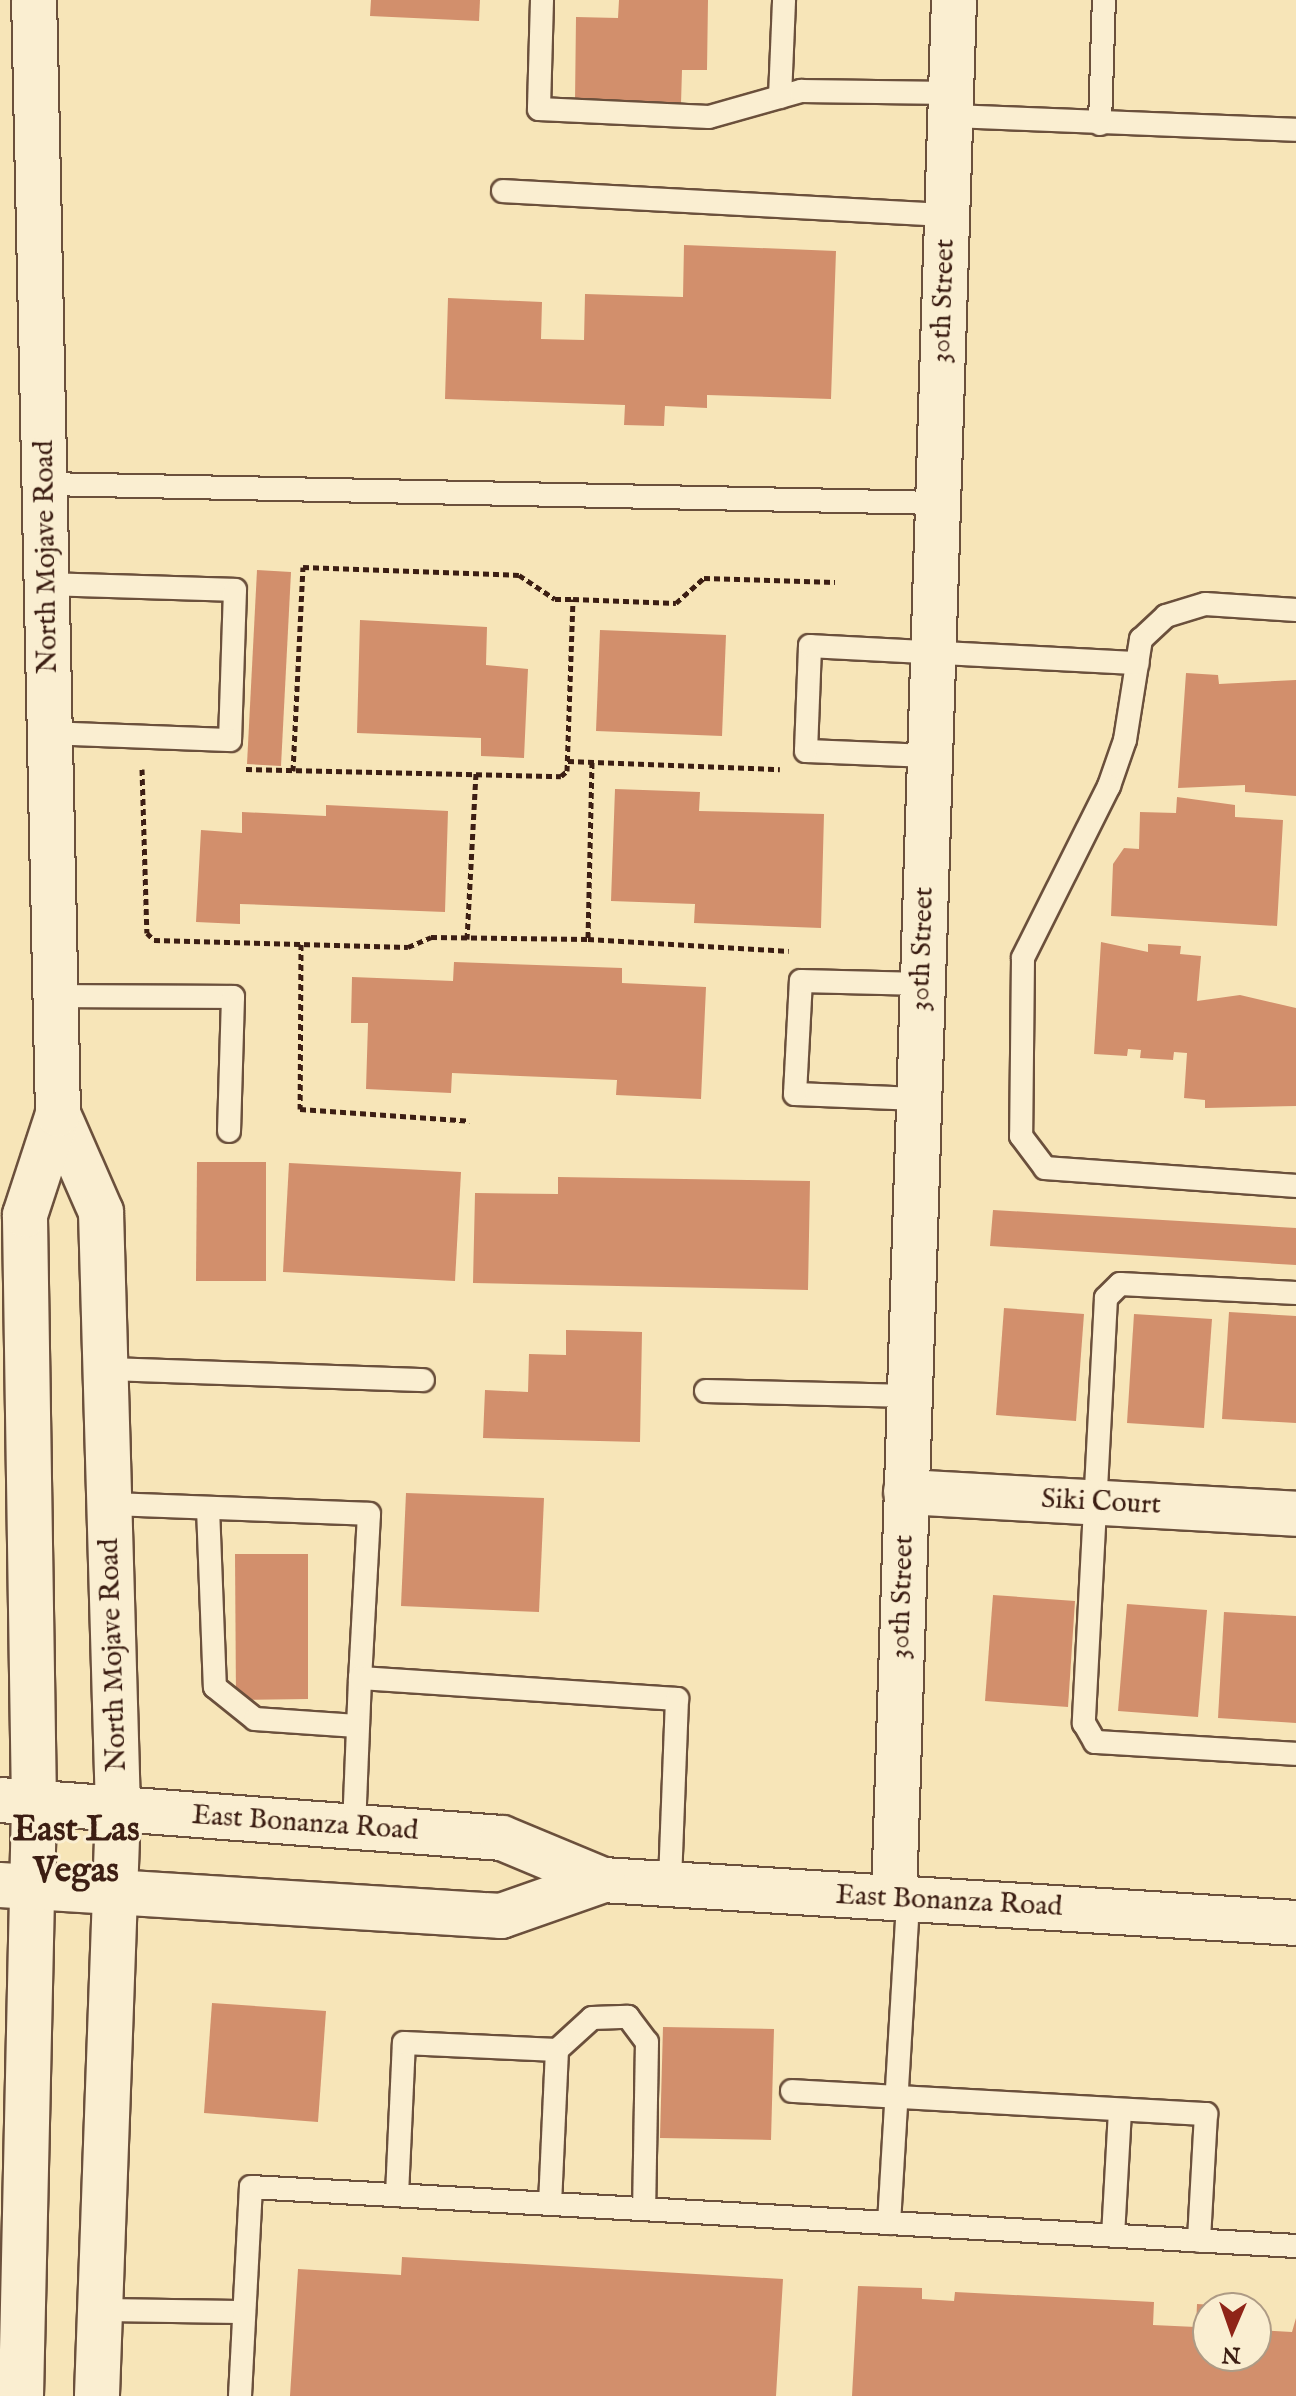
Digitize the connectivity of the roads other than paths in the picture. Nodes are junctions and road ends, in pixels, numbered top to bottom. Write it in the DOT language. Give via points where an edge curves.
graph roads {
  1 [pos="34,0"];
  2 [pos="542,0"];
  3 [pos="784,0"];
  4 [pos="954,0"];
  5 [pos="1104,0"];
  6 [pos="780,97"];
  7 [pos="951,105"];
  8 [pos="1100,124"];
  9 [pos="1296,130"];
  10 [pos="503,191"];
  11 [pos="947,215"];
  12 [pos="46,484"];
  13 [pos="938,503"];
  14 [pos="48,584"];
  15 [pos="1296,610"];
  16 [pos="933,653"];
  17 [pos="1138,663"];
  18 [pos="51,733"];
  19 [pos="930,756"];
  20 [pos="922,984"];
  21 [pos="55,996"];
  22 [pos="919,1099"];
  23 [pos="58,1114"];
  24 [pos="229,1131"];
  25 [pos="1296,1186"];
  26 [pos="1296,1293"];
  27 [pos="106,1369"];
  28 [pos="423,1380"];
  29 [pos="706,1391"];
  30 [pos="909,1396"];
  31 [pos="906,1492"];
  32 [pos="1091,1503"];
  33 [pos="110,1504"];
  34 [pos="208,1508"];
  35 [pos="1296,1514"];
  36 [pos="360,1678"];
  37 [pos="357,1726"];
  38 [pos="1296,1754"];
  39 [pos="17,1802"];
  40 [pos="118,1811"];
  41 [pos="354,1828"];
  42 [pos="603,1880"];
  43 [pos="670,1885"];
  44 [pos="17,1886"];
  45 [pos="114,1892"];
  46 [pos="901,1899"];
  47 [pos="1296,1923"];
  48 [pos="557,2050"];
  49 [pos="792,2091"];
  50 [pos="896,2097"];
  51 [pos="1120,2110"];
  52 [pos="397,2195"];
  53 [pos="550,2204"];
  54 [pos="644,2209"];
  55 [pos="889,2223"];
  56 [pos="1113,2236"];
  57 [pos="1199,2241"];
  58 [pos="1296,2246"];
  59 [pos="12,2266"];
  60 [pos="100,2310"];
  61 [pos="244,2312"];
  62 [pos="21,2396"];
  63 [pos="97,2396"];
  64 [pos="240,2396"];
  1 -- 12 [label="street, North Mojave Road"];
  2 -- 6 [label="lane" via="539,109 709,117"];
  3 -- 6 [label="lane"];
  4 -- 7 [label="street, 30th Street"];
  5 -- 8 [label="lane"];
  6 -- 7 [label="lane" via="801,91"];
  7 -- 8 [label="lane"];
  7 -- 11 [label="street, 30th Street"];
  8 -- 9 [label="lane"];
  10 -- 11 [label="lane"];
  11 -- 13 [label="street, 30th Street"];
  12 -- 13 [label="lane"];
  12 -- 14 [label="street, North Mojave Road"];
  13 -- 16 [label="street, 30th Street"];
  14 -- 18 [label="street, North Mojave Road"];
  14 -- 18 [label="lane" via="235,590 230,740"];
  15 -- 17 [label="lane" via="1205,604 1166,616 1141,639"];
  16 -- 17 [label="lane"];
  16 -- 19 [label="street, 30th Street"];
  16 -- 19 [label="lane" via="810,646 806,751"];
  17 -- 25 [label="lane" via="1109,786 1023,958 1021,1136 1045,1168"];
  18 -- 21 [label="street, North Mojave Road"];
  19 -- 20 [label="street, 30th Street"];
  20 -- 22 [label="street, 30th Street"];
  20 -- 22 [label="lane" via="801,981 795,1094"];
  21 -- 23 [label="street, North Mojave Road"];
  21 -- 24 [label="lane" via="233,997"];
  22 -- 30 [label="street, 30th Street"];
  23 -- 27 [label="street, North Mojave Road" via="101,1212"];
  23 -- 39 [label="street, North Mojave Road" via="25,1215"];
  26 -- 32 [label="lane" via="1120,1284 1106,1298"];
  27 -- 28 [label="lane"];
  27 -- 33 [label="street, North Mojave Road"];
  29 -- 30 [label="lane"];
  30 -- 31 [label="street, 30th Street"];
  31 -- 32 [label="street, Siki Court"];
  31 -- 46 [label="street, 30th Street"];
  32 -- 35 [label="street, Siki Court"];
  32 -- 38 [label="lane" via="1084,1723 1095,1742"];
  33 -- 34 [label="lane"];
  33 -- 40 [label="street, North Mojave Road"];
  34 -- 36 [label="lane" via="369,1514"];
  34 -- 37 [label="lane" via="215,1687 255,1719"];
  36 -- 37 [label="lane"];
  36 -- 43 [label="lane" via="677,1699"];
  37 -- 41 [label="lane"];
  39 -- 40 [label="street, East Bonanza Road"];
  39 -- 44 [label="street, North Mojave Road"];
  40 -- 41 [label="street, East Bonanza Road"];
  40 -- 45 [label="street, North Mojave Road"];
  41 -- 42 [label="street, East Bonanza Road" via="502,1838"];
  42 -- 43 [label="street, East Bonanza Road"];
  42 -- 45 [label="street, East Bonanza Road" via="501,1916"];
  43 -- 46 [label="street, East Bonanza Road"];
  44 -- 45 [label="street, East Bonanza Road"];
  44 -- 59 [label="street, North Mojave Road"];
  45 -- 60 [label="street, North Mojave Road"];
  46 -- 47 [label="street, East Bonanza Road"];
  46 -- 50 [label="lane"];
  48 -- 52 [label="lane" via="404,2043"];
  48 -- 53 [label="lane"];
  48 -- 54 [label="lane" via="592,2018 628,2017 647,2042"];
  49 -- 50 [label="lane"];
  50 -- 51 [label="lane"];
  50 -- 55 [label="lane"];
  51 -- 56 [label="lane"];
  51 -- 57 [label="lane" via="1206,2114"];
  52 -- 53 [label="lane"];
  52 -- 61 [label="lane" via="251,2187"];
  53 -- 54 [label="lane"];
  54 -- 55 [label="lane"];
  55 -- 56 [label="lane"];
  56 -- 57 [label="lane"];
  57 -- 58 [label="lane"];
  59 -- 62 [label="street, North Mojave Road"];
  60 -- 61 [label="lane"];
  60 -- 63 [label="street, North Mojave Road"];
  61 -- 64 [label="lane"];
}
